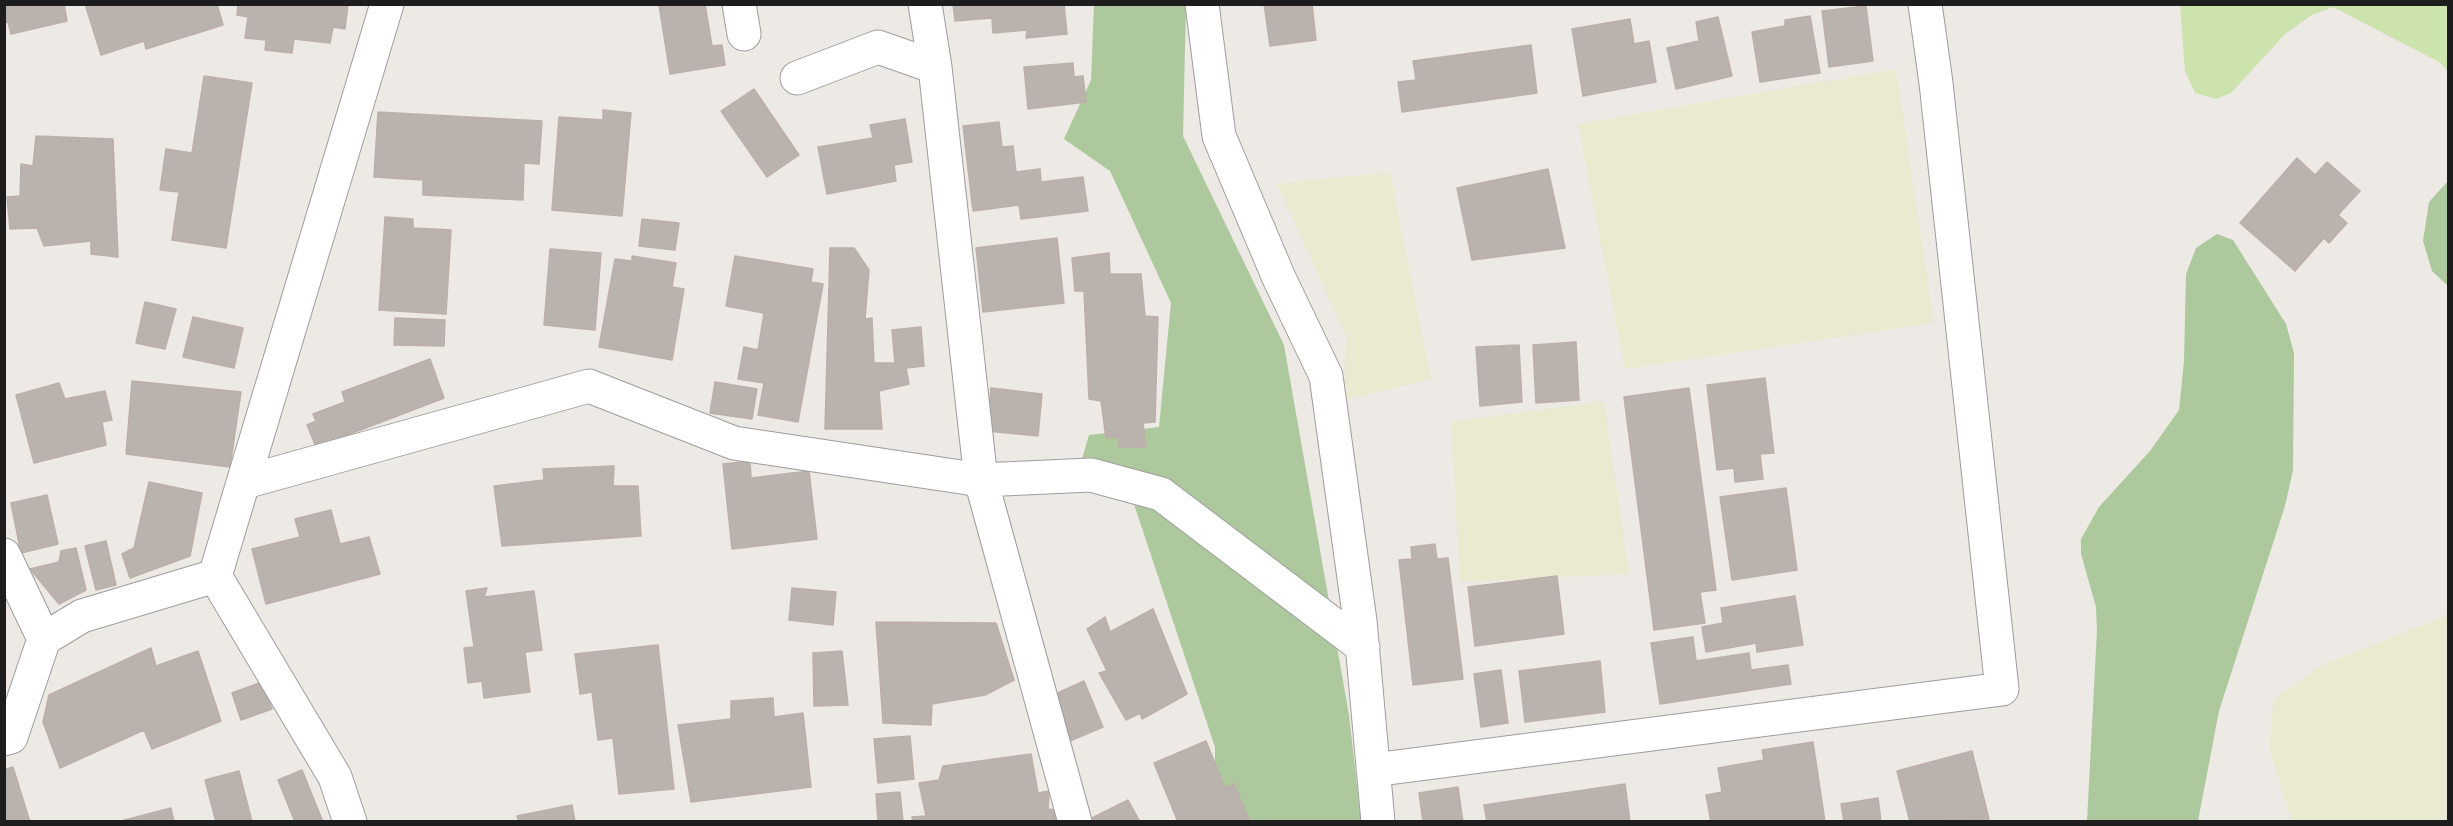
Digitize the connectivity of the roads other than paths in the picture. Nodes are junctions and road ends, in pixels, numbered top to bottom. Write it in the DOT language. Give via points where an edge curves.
graph roads {
  1 [pos="387,4"];
  2 [pos="925,4"];
  3 [pos="1202,4"];
  4 [pos="1925,4"];
  5 [pos="935,67"];
  6 [pos="797,78"];
  7 [pos="981,480"];
  8 [pos="245,482"];
  9 [pos="4,555"];
  10 [pos="215,576"];
  11 [pos="44,639"];
  12 [pos="1363,647"];
  13 [pos="4,739"];
  14 [pos="1373,770"];
  15 [pos="350,822"];
  16 [pos="1075,822"];
  17 [pos="1378,822"];
  1 -- 8 [label="street"];
  2 -- 5 [label="street"];
  3 -- 12 [label="street" via="1219,136 1279,278 1326,376"];
  4 -- 14 [label="street" via="2002,689"];
  5 -- 6 [label="street" via="878,47"];
  5 -- 7 [label="street"];
  7 -- 8 [label="street" via="734,443 589,386"];
  7 -- 12 [label="street" via="1091,475 1161,494"];
  7 -- 16 [label="street"];
  8 -- 10 [label="street"];
  9 -- 11 [label="street"];
  10 -- 11 [label="street" via="82,616"];
  10 -- 15 [label="street" via="335,777"];
  11 -- 13 [label="street" via="11,737"];
  12 -- 14 [label="street"];
  14 -- 17 [label="street"];
}
